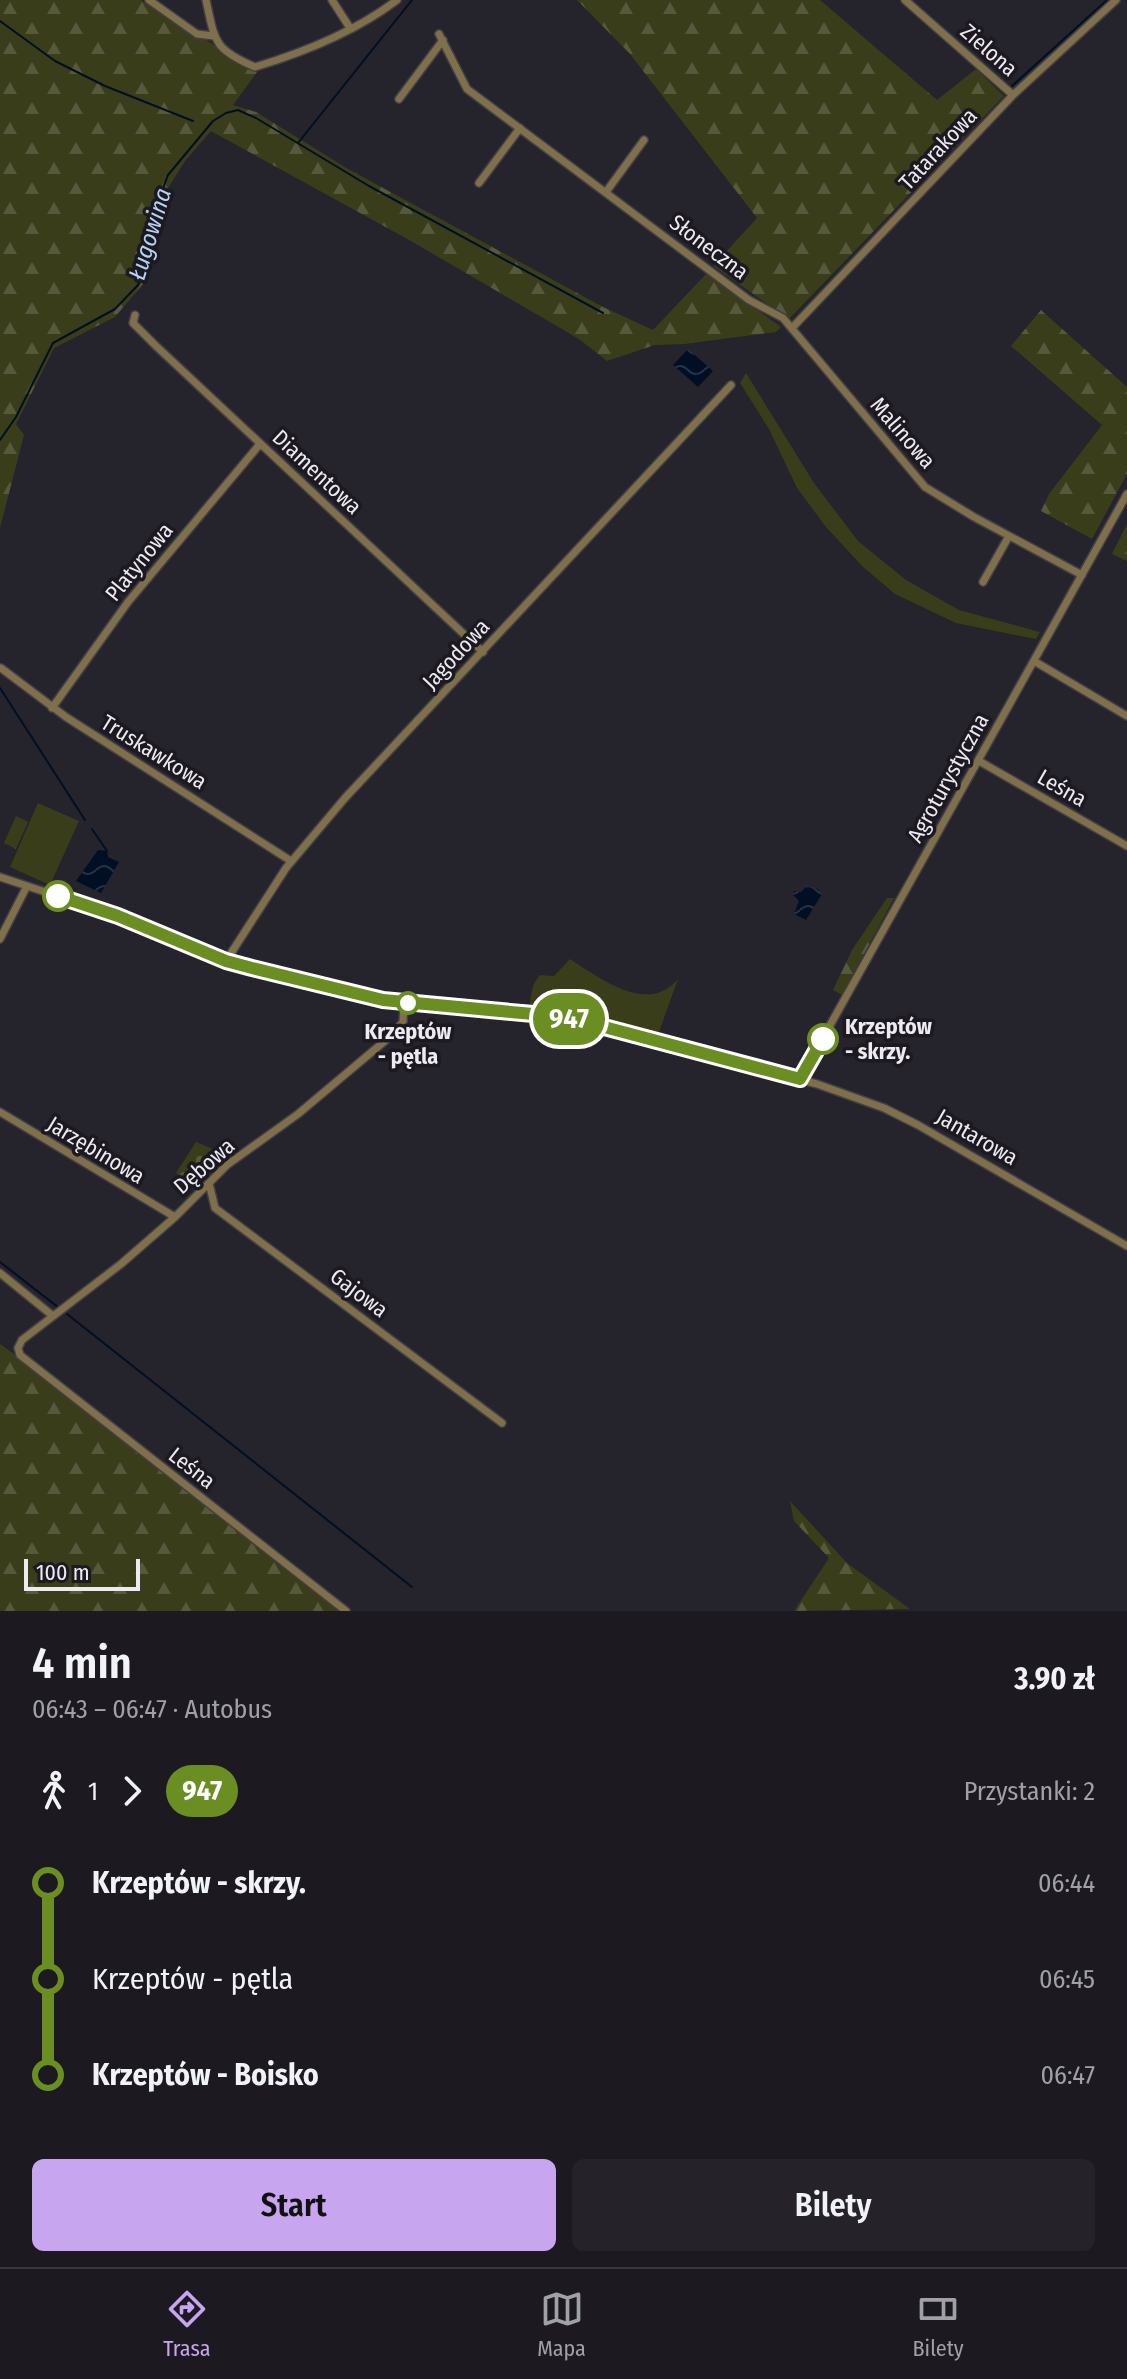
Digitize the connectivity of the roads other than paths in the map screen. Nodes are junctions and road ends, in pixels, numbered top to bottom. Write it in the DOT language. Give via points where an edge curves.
graph roads {
  1 [pos="149,0"];
  2 [pos="206,0"];
  3 [pos="332,0"];
  4 [pos="397,0"];
  5 [pos="905,0"];
  6 [pos="1116,0"];
  7 [pos="350,28"];
  8 [pos="214,36"];
  9 [pos="1013,95"];
  10 [pos="399,99"];
  11 [pos="520,128"];
  12 [pos="644,140"];
  13 [pos="479,183"];
  14 [pos="606,192"];
  15 [pos="135,315"];
  16 [pos="792,328"];
  17 [pos="731,385"];
  18 [pos="260,444"];
  19 [pos="1127,494"];
  20 [pos="1009,536"];
  21 [pos="1082,575"];
  22 [pos="983,582"];
  23 [pos="483,652"];
  24 [pos="1034,661"];
  25 [pos="1,668"];
  26 [pos="52,708"];
  27 [pos="1127,716"];
  28 [pos="979,761"];
  29 [pos="1127,846"];
  30 [pos="291,861"];
  31 [pos="0,877"];
  32 [pos="27,886"];
  33 [pos="0,939"];
  34 [pos="226,961"];
  35 [pos="404,1003"];
  36 [pos="800,1079"];
  37 [pos="0,1112"];
  38 [pos="209,1183"];
  39 [pos="175,1217"];
  40 [pos="1127,1246"];
  41 [pos="0,1273"];
  42 [pos="53,1316"];
  43 [pos="19,1351"];
  44 [pos="502,1423"];
  45 [pos="346,1611"];
  1 -- 8 [label="street" via="197,34"];
  2 -- 8 [label="street"];
  3 -- 7 [label="street"];
  4 -- 7 [label="street"];
  5 -- 9 [label="street, Zielona"];
  6 -- 9 [label="street, Tatarakowa"];
  7 -- 8 [label="street" via="293,56 255,67 226,52"];
  9 -- 16 [label="street, Tatarakowa"];
  10 -- 11 [label="street, Słoneczna" via="441,37 467,89"];
  11 -- 13 [label="street"];
  11 -- 14 [label="street, Słoneczna"];
  12 -- 14 [label="street"];
  14 -- 16 [label="street, Słoneczna"];
  15 -- 18 [label="street, Diamentowa" via="133,323"];
  16 -- 20 [label="street, Malinowa" via="918,480"];
  17 -- 23 [label="street, Jagodowa"];
  18 -- 23 [label="street, Diamentowa"];
  18 -- 26 [label="street, Platynowa" via="128,602"];
  19 -- 21 [label="street, Agroturystyczna"];
  20 -- 21 [label="street, Malinowa"];
  20 -- 22 [label="street"];
  21 -- 24 [label="street, Agroturystyczna"];
  23 -- 30 [label="street, Jagodowa"];
  24 -- 27 [label="street"];
  24 -- 28 [label="street, Agroturystyczna"];
  25 -- 26 [label="street, Truskawkowa"];
  26 -- 30 [label="street, Truskawkowa"];
  28 -- 29 [label="street, Leśna"];
  28 -- 36 [label="street, Agroturystyczna"];
  30 -- 34 [label="street, Jagodowa"];
  31 -- 32 [label="street, Jantarowa"];
  32 -- 33 [label="street"];
  32 -- 34 [label="street, Jantarowa" via="118,916"];
  34 -- 35 [label="street, Jantarowa"];
  35 -- 36 [label="street, Jantarowa" via="558,1017"];
  35 -- 38 [label="street, Dębowa" via="403,1022 392,1035"];
  36 -- 40 [label="street, Jantarowa" via="918,1125"];
  37 -- 39 [label="street, Jarzębinowa"];
  38 -- 39 [label="street, Dębowa"];
  38 -- 44 [label="street, Gajowa" via="215,1208"];
  39 -- 42 [label="street, Dębowa"];
  41 -- 42 [label="street"];
  42 -- 43 [label="street, Dębowa" via="22,1340"];
  43 -- 45 [label="street, Leśna"];
}
